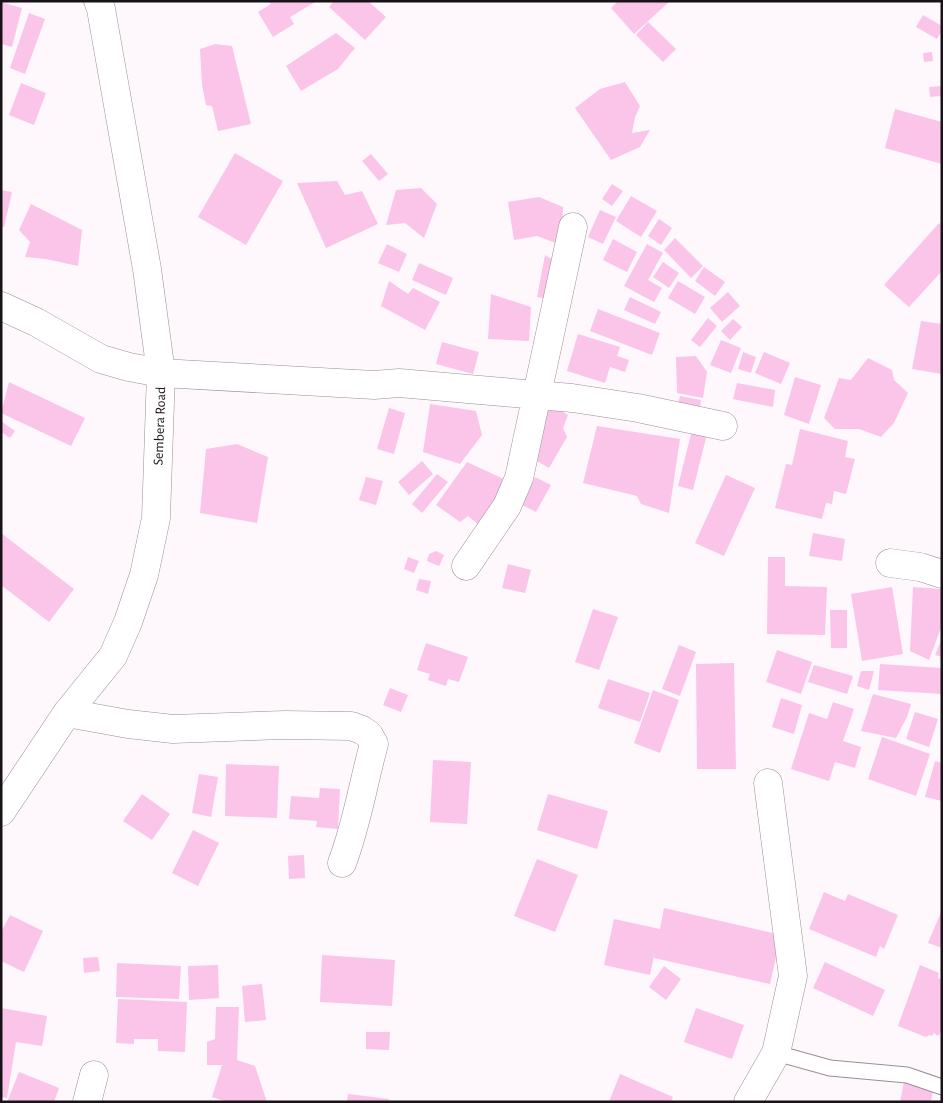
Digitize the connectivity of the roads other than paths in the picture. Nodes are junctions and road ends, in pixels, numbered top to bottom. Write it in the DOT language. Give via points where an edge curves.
graph roads {
  1 [pos="105,4"];
  2 [pos="573,228"];
  3 [pos="1,306"];
  4 [pos="161,373"];
  5 [pos="536,395"];
  6 [pos="723,426"];
  7 [pos="890,563"];
  8 [pos="466,566"];
  9 [pos="942,574"];
  10 [pos="66,713"];
  11 [pos="768,783"];
  12 [pos="1,812"];
  13 [pos="342,863"];
  14 [pos="776,1053"];
  15 [pos="94,1075"];
  16 [pos="942,1087"];
  17 [pos="86,1102"];
  18 [pos="748,1102"];
  1 -- 4 [label="street, Sembera Road"];
  2 -- 5 [label="street"];
  3 -- 4 [label="street" via="101,359"];
  4 -- 5 [label="street" via="374,385 399,383"];
  4 -- 10 [label="street, Sembera Road" via="156,518 144,574 113,656"];
  5 -- 6 [label="street" via="638,408"];
  5 -- 8 [label="street" via="519,478 507,506"];
  7 -- 9 [label="street"];
  10 -- 12 [label="street, Sembera Road"];
  10 -- 13 [label="street" via="173,729 285,724 351,726 362,730 374,744 353,835"];
  11 -- 14 [label="street" via="793,976"];
  14 -- 16 [label="lane" via="830,1068 907,1075"];
  14 -- 18 [label="street"];
  15 -- 17 [label="street"];
}
